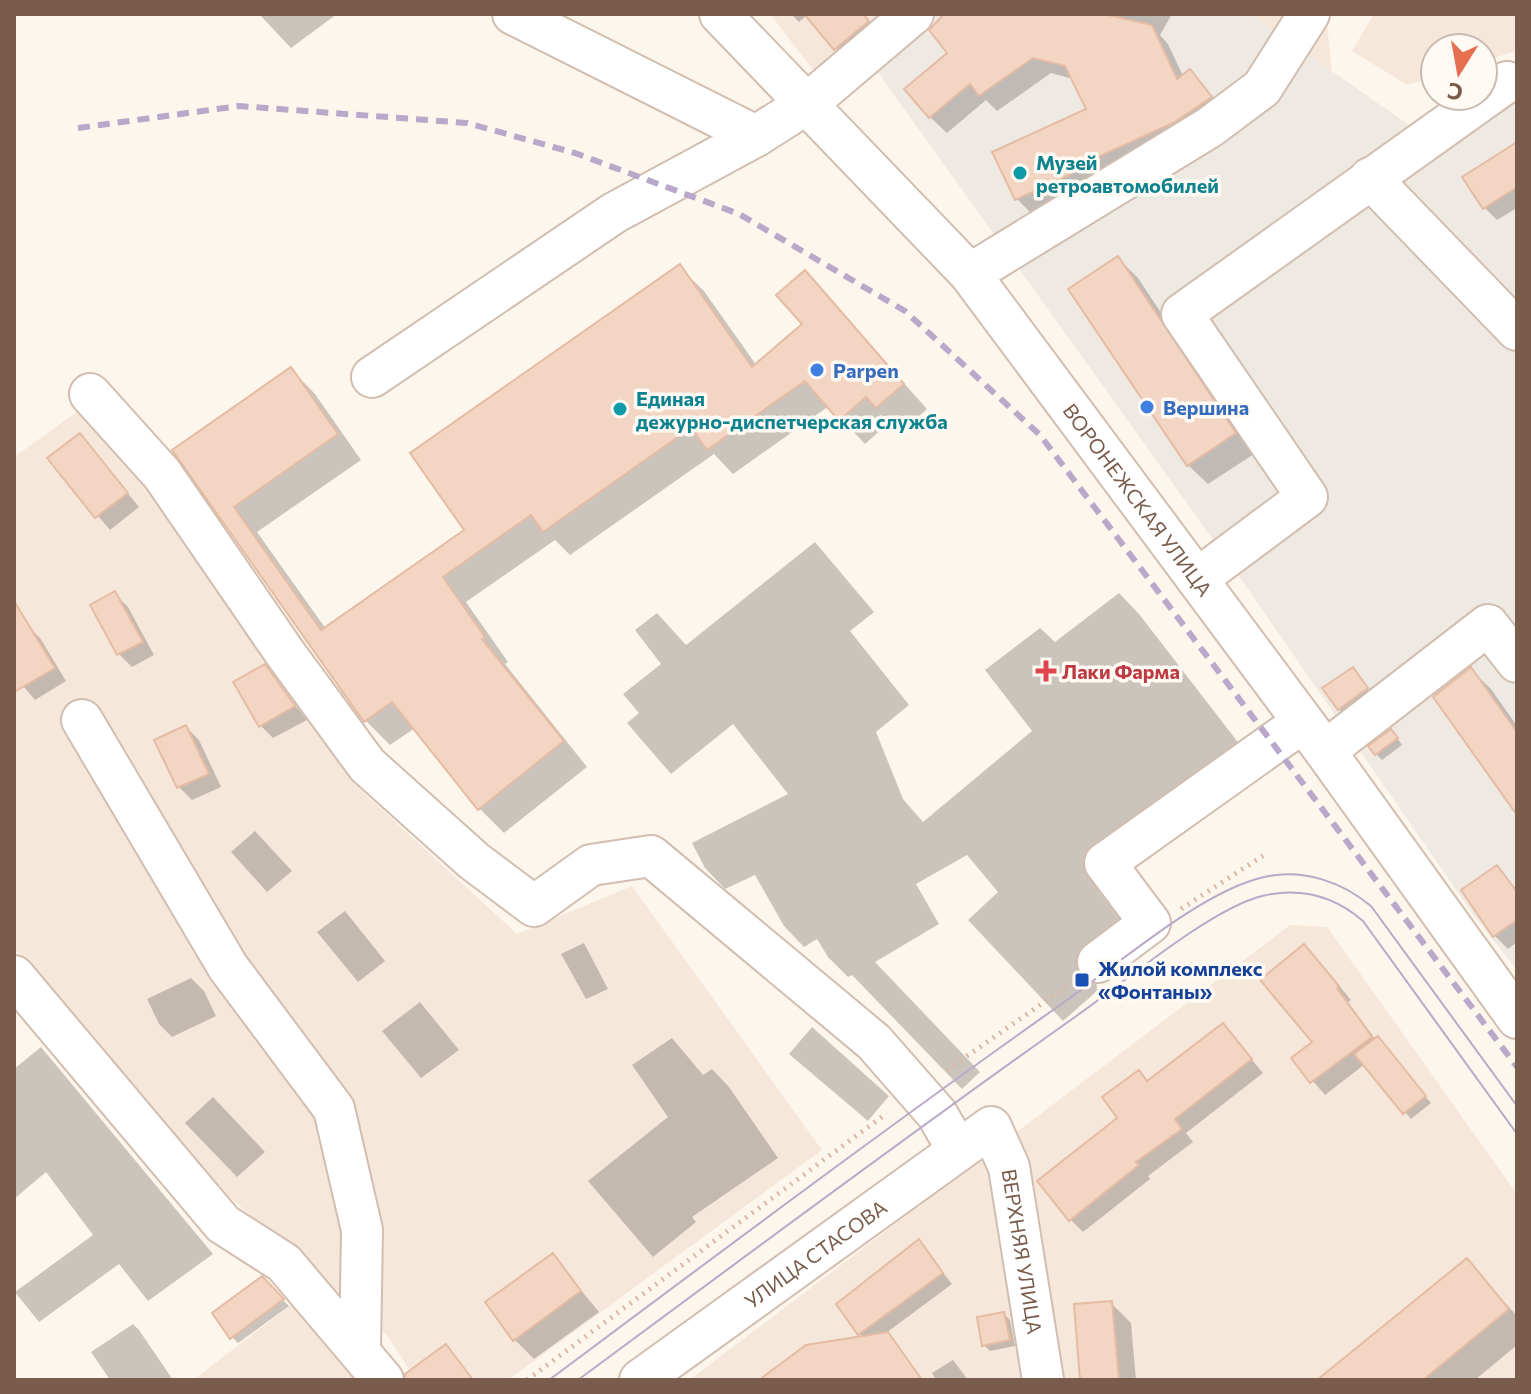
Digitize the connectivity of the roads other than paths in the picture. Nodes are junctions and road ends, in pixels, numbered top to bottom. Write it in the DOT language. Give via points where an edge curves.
graph roads {
  1 [pos="513,14"];
  2 [pos="720,14"];
  3 [pos="913,14"];
  4 [pos="1309,14"];
  5 [pos="1507,82"];
  6 [pos="808,103"];
  7 [pos="756,136"];
  8 [pos="1370,178"];
  9 [pos="970,274"];
  10 [pos="1517,330"];
  11 [pos="372,377"];
  12 [pos="90,394"];
  13 [pos="1197,579"];
  14 [pos="1517,662"];
  15 [pos="82,720"];
  16 [pos="1314,737"];
  17 [pos="1098,962"];
  18 [pos="14,976"];
  19 [pos="1517,1018"];
  20 [pos="991,1127"];
  21 [pos="957,1149"];
  22 [pos="371,1365"];
  23 [pos="640,1380"];
  24 [pos="1043,1380"];
  1 -- 7 [label="street"];
  2 -- 6 [label="street, ВОРОНЕЖСКАЯ УЛИЦА"];
  3 -- 6 [label="street"];
  4 -- 9 [label="street" via="1262,88 1210,127"];
  5 -- 8 [label="street"];
  6 -- 7 [label="street"];
  6 -- 9 [label="street, ВОРОНЕЖСКАЯ УЛИЦА"];
  7 -- 11 [label="street" via="614,213"];
  8 -- 10 [label="street"];
  8 -- 13 [label="street" via="1182,314 1307,497"];
  9 -- 13 [label="street, ВОРОНЕЖСКАЯ УЛИЦА"];
  12 -- 21 [label="street" via="162,474 367,765 474,861 534,906 591,865 651,856 874,1042 937,1114"];
  13 -- 16 [label="street, ВОРОНЕЖСКАЯ УЛИЦА"];
  14 -- 16 [label="street" via="1488,625"];
  15 -- 22 [label="street" via="228,967 334,1109 362,1230"];
  16 -- 17 [label="street" via="1105,863 1150,923"];
  16 -- 19 [label="street, ВОРОНЕЖСКАЯ УЛИЦА"];
  18 -- 22 [label="street" via="223,1224 284,1263"];
  20 -- 21 [label="street, УЛИЦА СТАСОВА"];
  20 -- 24 [label="street, ВЕРХНЯЯ УЛИЦА" via="1009,1167"];
  21 -- 23 [label="street, УЛИЦА СТАСОВА"];
}
